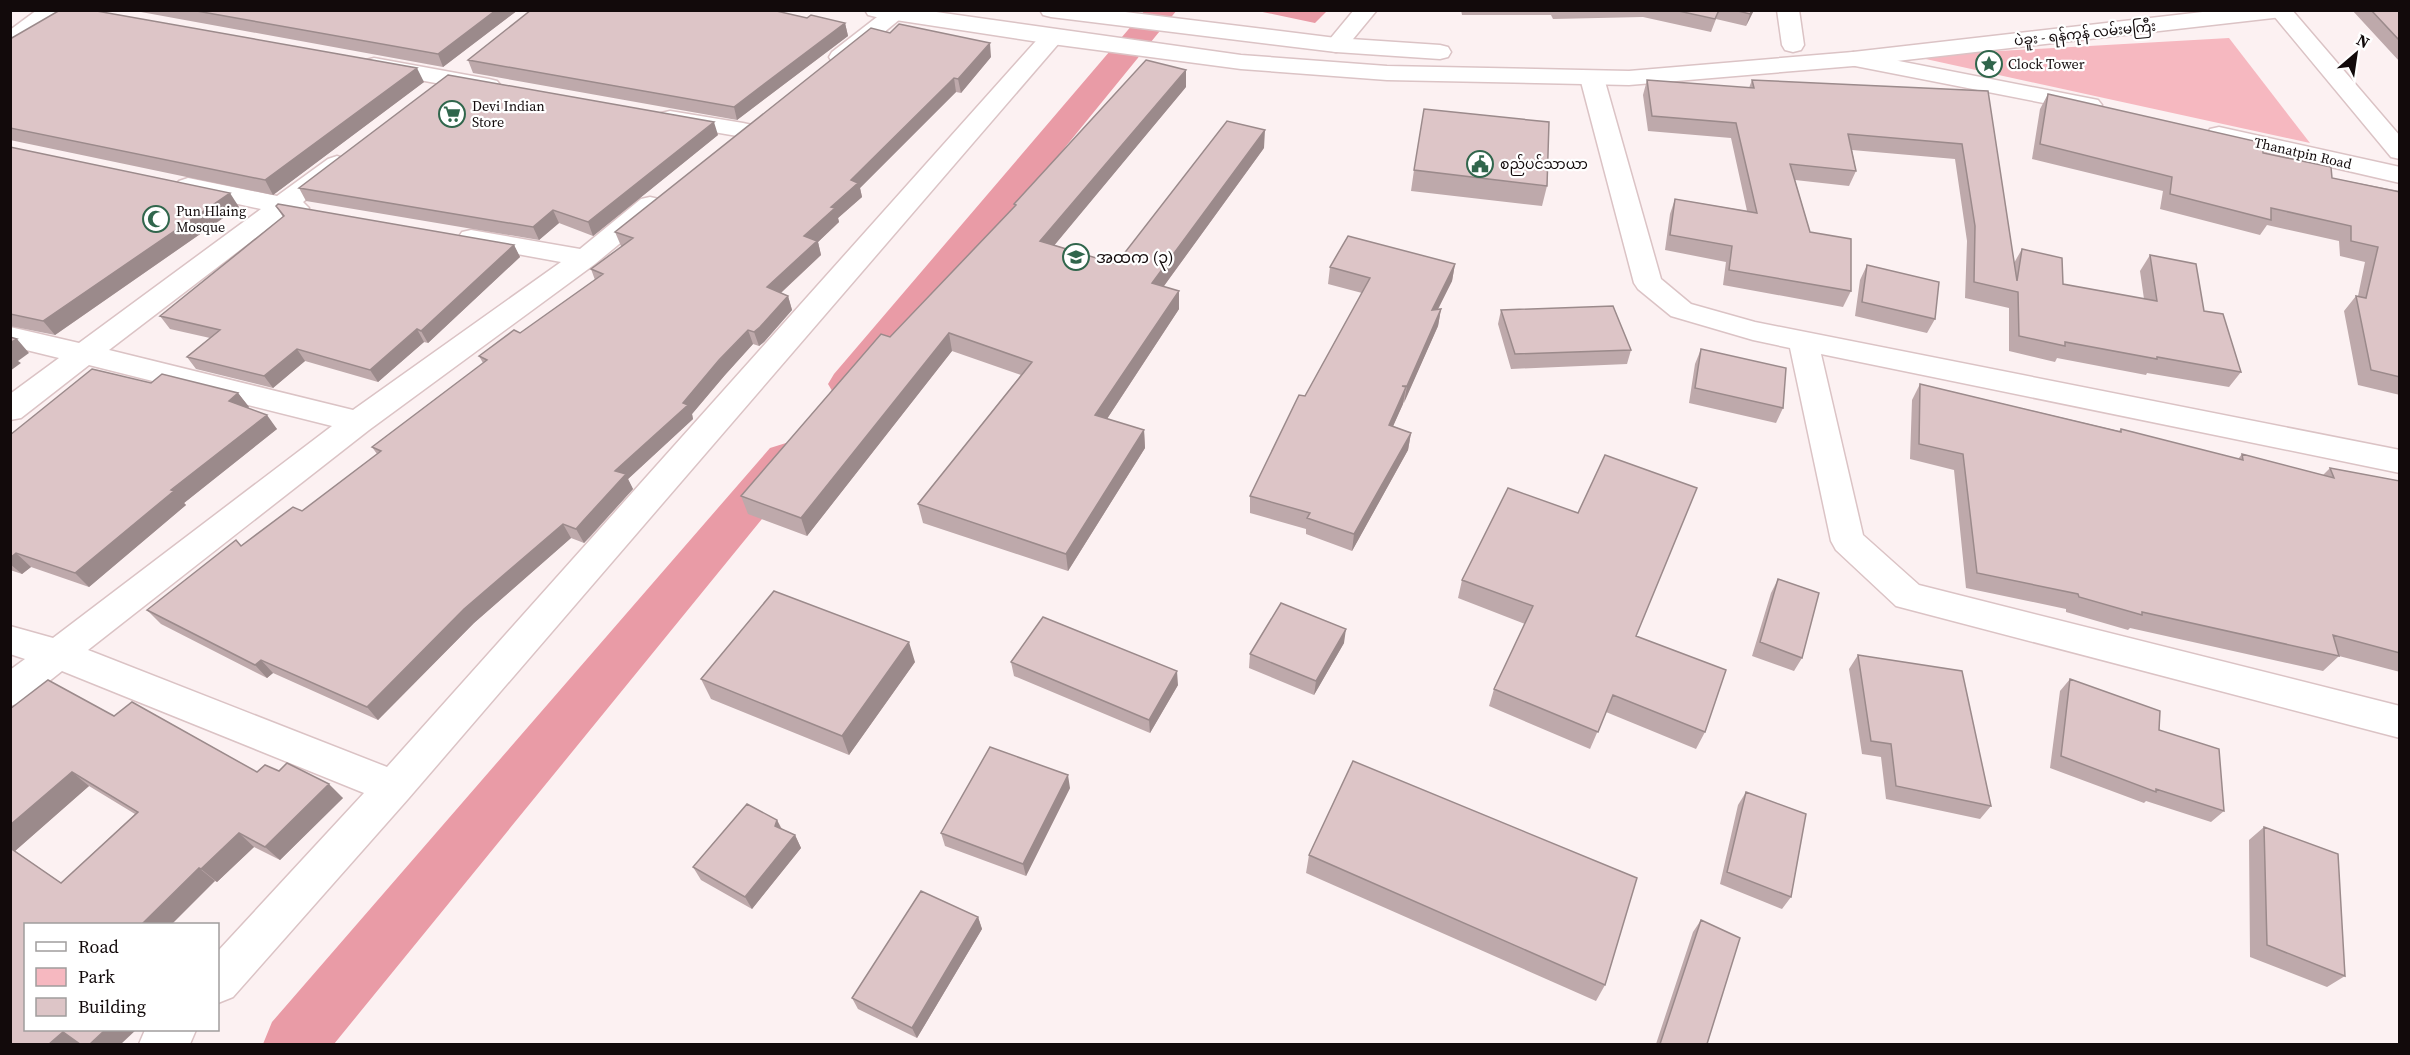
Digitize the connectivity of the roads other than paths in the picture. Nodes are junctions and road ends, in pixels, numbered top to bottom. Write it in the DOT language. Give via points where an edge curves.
graph roads {
  1 [pos="52,10"];
  2 [pos="1366,10"];
  3 [pos="1788,10"];
  4 [pos="2281,11"];
  5 [pos="891,12"];
  6 [pos="1055,16"];
  7 [pos="1995,22"];
  8 [pos="10,41"];
  9 [pos="1336,45"];
  10 [pos="1793,45"];
  11 [pos="476,58"];
  12 [pos="1853,59"];
  13 [pos="356,62"];
  14 [pos="815,75"];
  15 [pos="1592,78"];
  16 [pos="449,79"];
  17 [pos="508,89"];
  18 [pos="421,100"];
  19 [pos="2107,109"];
  20 [pos="649,114"];
  21 [pos="2200,130"];
  22 [pos="356,149"];
  23 [pos="2400,152"];
  24 [pos="715,153"];
  25 [pos="2400,175"];
  26 [pos="168,182"];
  27 [pos="669,190"];
  28 [pos="281,206"];
  29 [pos="316,212"];
  30 [pos="445,234"];
  31 [pos="585,258"];
  32 [pos="10,336"];
  33 [pos="1803,341"];
  34 [pos="86,354"];
  35 [pos="10,410"];
  36 [pos="358,422"];
  37 [pos="2400,462"];
  38 [pos="10,640"];
  39 [pos="58,654"];
  40 [pos="10,691"];
  41 [pos="2400,722"];
  42 [pos="394,787"];
  43 [pos="219,981"];
  44 [pos="172,1031"];
  45 [pos="160,1044"];
  1 -- 8 [label="main road"];
  2 -- 9 [label="main road"];
  3 -- 10 [label="main road"];
  4 -- 12 [label="main road, ပဲခူး - ရန်ကုန် လမ်းမကြီး"];
  4 -- 23 [label="main road"];
  5 -- 6 [label="main road"];
  5 -- 14 [label="main road"];
  6 -- 9 [label="main road, ပဲခူး - ရန်ကုန် လမ်းမကြီး"];
  6 -- 15 [label="main road" via="1240,62 1387,73"];
  6 -- 42 [label="main road"];
  7 -- 10 [label="main road, ပဲခူး - ရန်ကုန် လမ်းမကြီး"];
  9 -- 10 [label="main road, ပဲခူး - ရန်ကုန် လမ်းမကြီး" via="1609,58"];
  11 -- 16 [label="main road"];
  12 -- 15 [label="main road"];
  12 -- 19 [label="main road"];
  13 -- 16 [label="main road"];
  15 -- 33 [label="main road" via="1648,283 1681,310"];
  16 -- 17 [label="main road"];
  16 -- 18 [label="main road"];
  20 -- 24 [label="main road" via="752,124"];
  21 -- 25 [label="main road, Thanatpin Road"];
  22 -- 28 [label="main road"];
  26 -- 28 [label="main road"];
  27 -- 31 [label="main road"];
  28 -- 29 [label="main road"];
  28 -- 34 [label="main road"];
  30 -- 31 [label="main road"];
  31 -- 36 [label="main road"];
  32 -- 34 [label="main road"];
  33 -- 37 [label="main road"];
  33 -- 41 [label="main road" via="1848,541 1908,596"];
  34 -- 35 [label="main road"];
  34 -- 36 [label="main road"];
  36 -- 39 [label="main road"];
  38 -- 39 [label="main road"];
  39 -- 40 [label="main road"];
  39 -- 42 [label="main road"];
  42 -- 43 [label="main road"];
  44 -- 45 [label="main road"];
}
